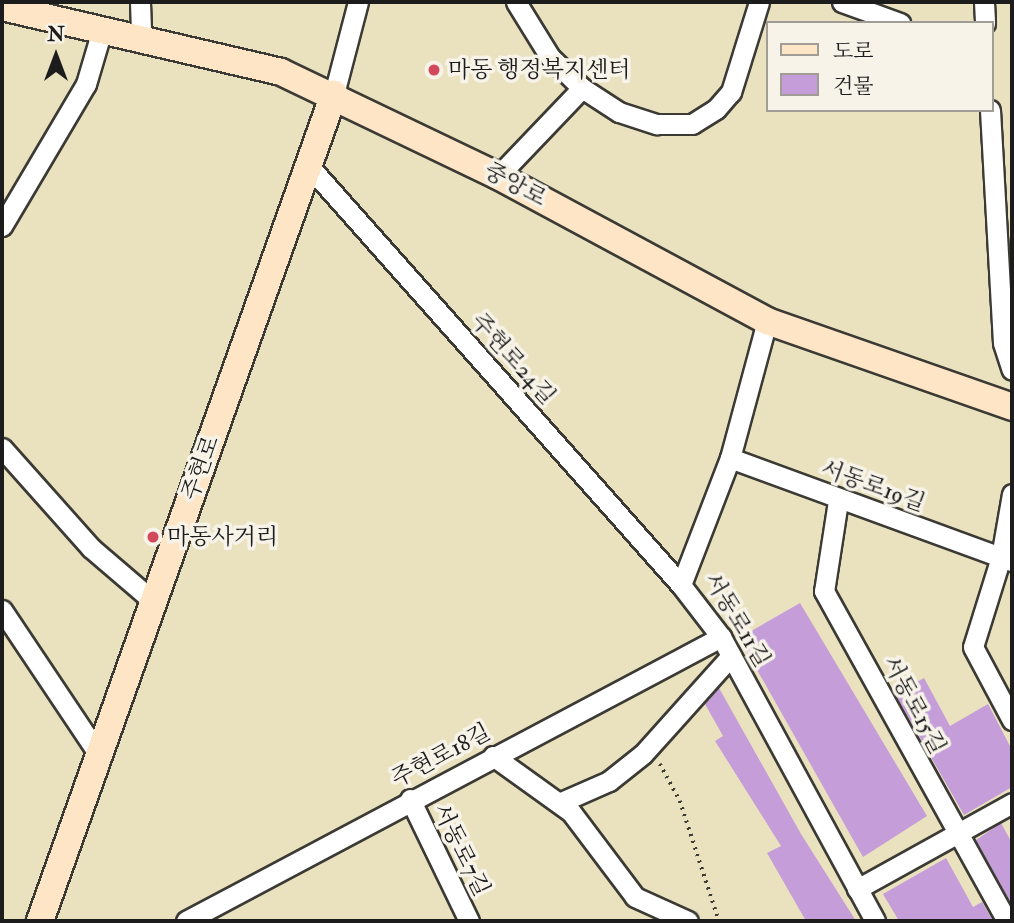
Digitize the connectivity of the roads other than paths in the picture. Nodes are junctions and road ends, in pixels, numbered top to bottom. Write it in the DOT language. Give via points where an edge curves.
graph roads {
  1 [pos="140,2"];
  2 [pos="358,2"];
  3 [pos="516,2"];
  4 [pos="759,2"];
  5 [pos="842,2"];
  6 [pos="984,2"];
  7 [pos="2,7"];
  8 [pos="894,21"];
  9 [pos="985,21"];
  10 [pos="102,30"];
  11 [pos="141,38"];
  12 [pos="582,88"];
  13 [pos="334,93"];
  14 [pos="990,112"];
  15 [pos="308,165"];
  16 [pos="498,176"];
  17 [pos="2,226"];
  18 [pos="767,321"];
  19 [pos="1012,370"];
  20 [pos="1012,407"];
  21 [pos="2,448"];
  22 [pos="730,458"];
  23 [pos="1012,494"];
  24 [pos="838,501"];
  25 [pos="1007,559"];
  26 [pos="681,584"];
  27 [pos="153,601"];
  28 [pos="2,610"];
  29 [pos="721,637"];
  30 [pos="731,656"];
  31 [pos="1012,720"];
  32 [pos="99,755"];
  33 [pos="493,756"];
  34 [pos="410,799"];
  35 [pos="559,803"];
  36 [pos="1012,803"];
  37 [pos="954,833"];
  38 [pos="857,889"];
  39 [pos="40,921"];
  40 [pos="186,921"];
  41 [pos="469,921"];
  42 [pos="688,921"];
  43 [pos="875,921"];
  44 [pos="1007,921"];
  1 -- 11 [label="street"];
  2 -- 13 [label="street"];
  3 -- 12 [label="street" via="550,57"];
  4 -- 12 [label="street" via="731,92 692,124 657,124 620,112"];
  5 -- 8 [label="street"];
  6 -- 9 [label="street"];
  7 -- 10 [label="street, 중앙로"];
  10 -- 11 [label="street, 중앙로"];
  10 -- 17 [label="street" via="86,84"];
  11 -- 13 [label="street, 중앙로" via="281,72"];
  12 -- 16 [label="street"];
  13 -- 15 [label="street, 주현로"];
  13 -- 16 [label="street, 중앙로"];
  14 -- 19 [label="street" via="1003,343"];
  15 -- 26 [label="street, 주현로24길"];
  15 -- 27 [label="street, 주현로"];
  16 -- 18 [label="street, 중앙로"];
  18 -- 20 [label="street, 중앙로"];
  18 -- 22 [label="street, 서동로11길"];
  21 -- 27 [label="street" via="91,548"];
  22 -- 24 [label="street, 서동로19길"];
  22 -- 26 [label="street, 서동로11길"];
  23 -- 25 [label="street"];
  24 -- 25 [label="street, 서동로19길"];
  24 -- 37 [label="street, 서동로15길" via="824,591"];
  25 -- 31 [label="street" via="973,647"];
  26 -- 29 [label="street, 서동로11길"];
  27 -- 32 [label="street, 주현로"];
  28 -- 32 [label="street"];
  29 -- 30 [label="street, 서동로11길"];
  29 -- 33 [label="street, 주현로18길"];
  30 -- 35 [label="street" via="650,747 609,781"];
  30 -- 38 [label="street, 서동로11길"];
  32 -- 39 [label="street, 주현로"];
  33 -- 34 [label="street, 주현로18길"];
  33 -- 35 [label="street"];
  34 -- 40 [label="street, 주현로18길"];
  34 -- 41 [label="street, 서동로7길"];
  35 -- 42 [label="street" via="635,897"];
  36 -- 37 [label="street"];
  37 -- 38 [label="street"];
  37 -- 44 [label="street, 서동로15길"];
  38 -- 43 [label="street, 서동로11길"];
}
